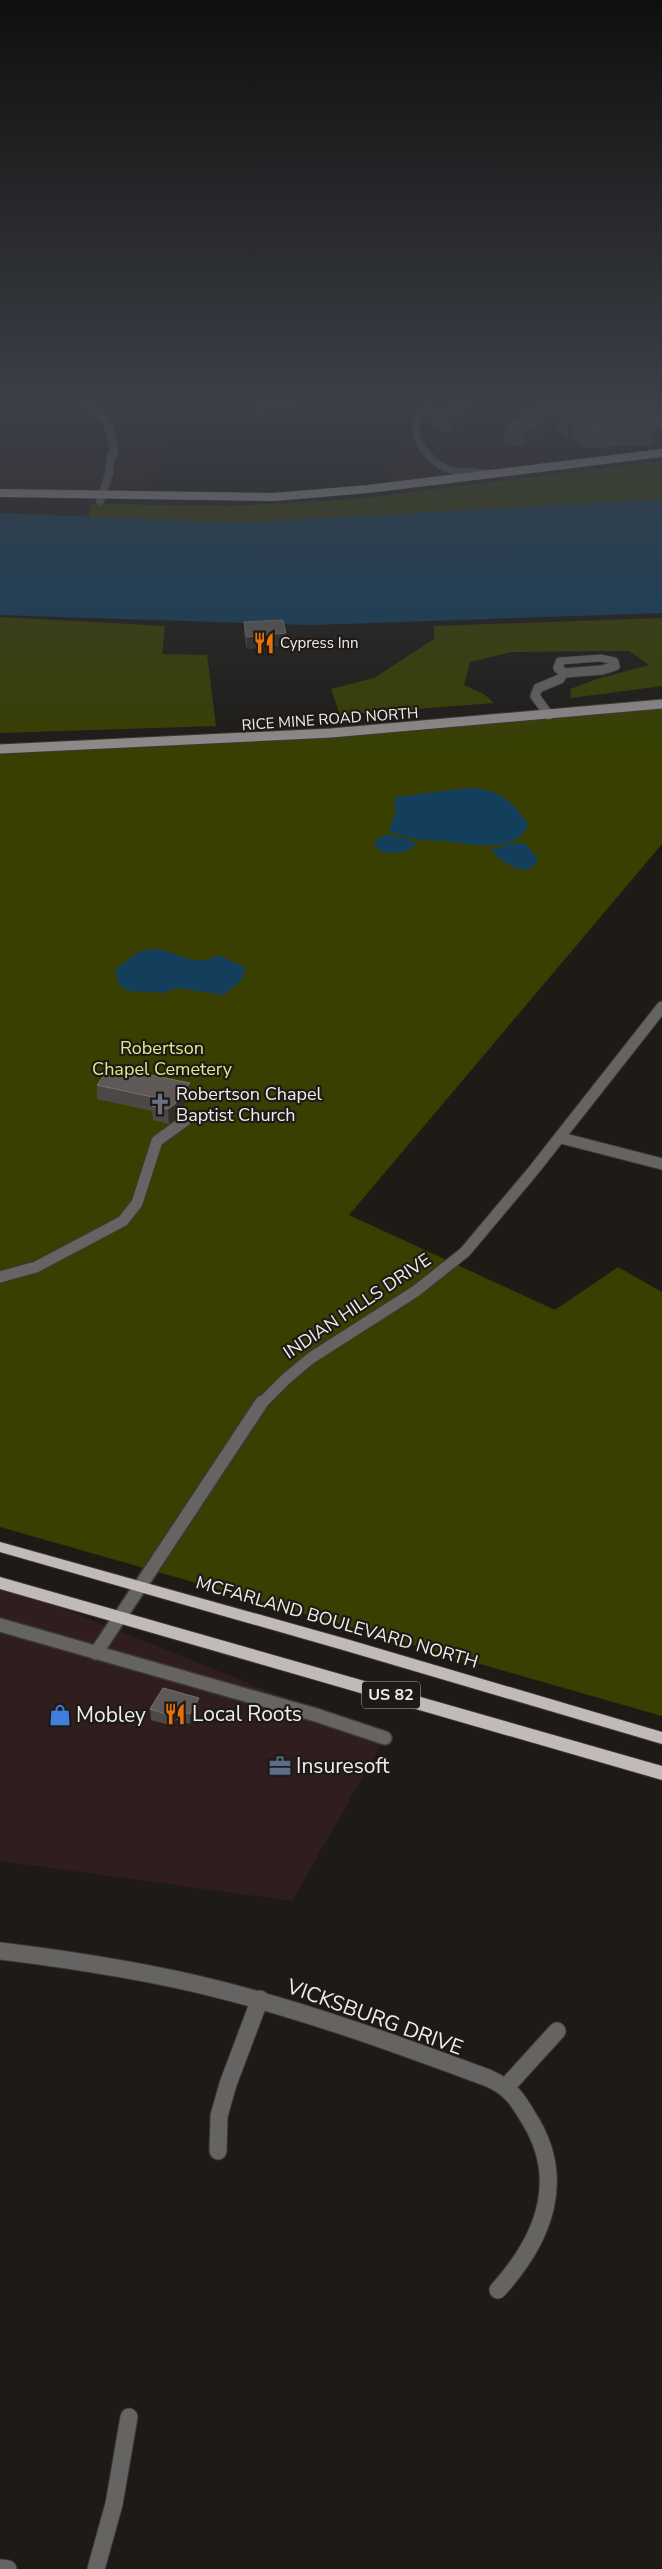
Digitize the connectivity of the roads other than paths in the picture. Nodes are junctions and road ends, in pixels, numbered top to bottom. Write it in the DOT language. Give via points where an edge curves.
graph roads {
  1 [pos="564,673"];
  2 [pos="662,704"];
  3 [pos="549,715"];
  4 [pos="0,749"];
  5 [pos="660,1012"];
  6 [pos="186,1120"];
  7 [pos="561,1138"];
  8 [pos="662,1164"];
  9 [pos="0,1277"];
  10 [pos="0,1547"];
  11 [pos="0,1584"];
  12 [pos="139,1586"];
  13 [pos="119,1618"];
  14 [pos="0,1625"];
  15 [pos="96,1653"];
  16 [pos="385,1738"];
  17 [pos="662,1738"];
  18 [pos="662,1773"];
  19 [pos="0,1951"];
  20 [pos="260,1999"];
  21 [pos="557,2031"];
  22 [pos="507,2086"];
  23 [pos="218,2151"];
  24 [pos="498,2290"];
  25 [pos="129,2417"];
  26 [pos="0,2568"];
  27 [pos="8,2569"];
  28 [pos="96,2569"];
  1 -- 1 [label="street" via="602,670 615,666 614,661 601,658 560,661 558,668"];
  1 -- 3 [label="street" via="560,679 538,688 535,696"];
  2 -- 3 [label="main road, RICE MINE ROAD NORTH"];
  3 -- 4 [label="main road, RICE MINE ROAD NORTH" via="248,739"];
  5 -- 7 [label="street, INDIAN HILLS DRIVE"];
  6 -- 9 [label="street" via="157,1141 137,1203 123,1221 36,1267"];
  7 -- 8 [label="street"];
  7 -- 12 [label="street, INDIAN HILLS DRIVE" via="466,1251 428,1284 283,1379 264,1399"];
  10 -- 12 [label="highway, MCFARLAND BOULEVARD NORTH / US 82"];
  11 -- 13 [label="highway, US 82"];
  12 -- 13 [label="street, INDIAN HILLS DRIVE"];
  12 -- 17 [label="highway, MCFARLAND BOULEVARD NORTH / US 82"];
  13 -- 15 [label="street, INDIAN HILLS DRIVE"];
  13 -- 18 [label="highway, US 82"];
  14 -- 15 [label="street"];
  15 -- 16 [label="street" via="316,1715"];
  19 -- 20 [label="street, VICKSBURG DRIVE" via="173,1977"];
  20 -- 22 [label="street, VICKSBURG DRIVE" via="352,2028"];
  20 -- 23 [label="street" via="219,2116"];
  21 -- 22 [label="street"];
  22 -- 24 [label="street" via="537,2129 551,2173 545,2209 526,2257"];
  25 -- 28 [label="street" via="114,2504"];
  26 -- 27 [label="street"];
}
